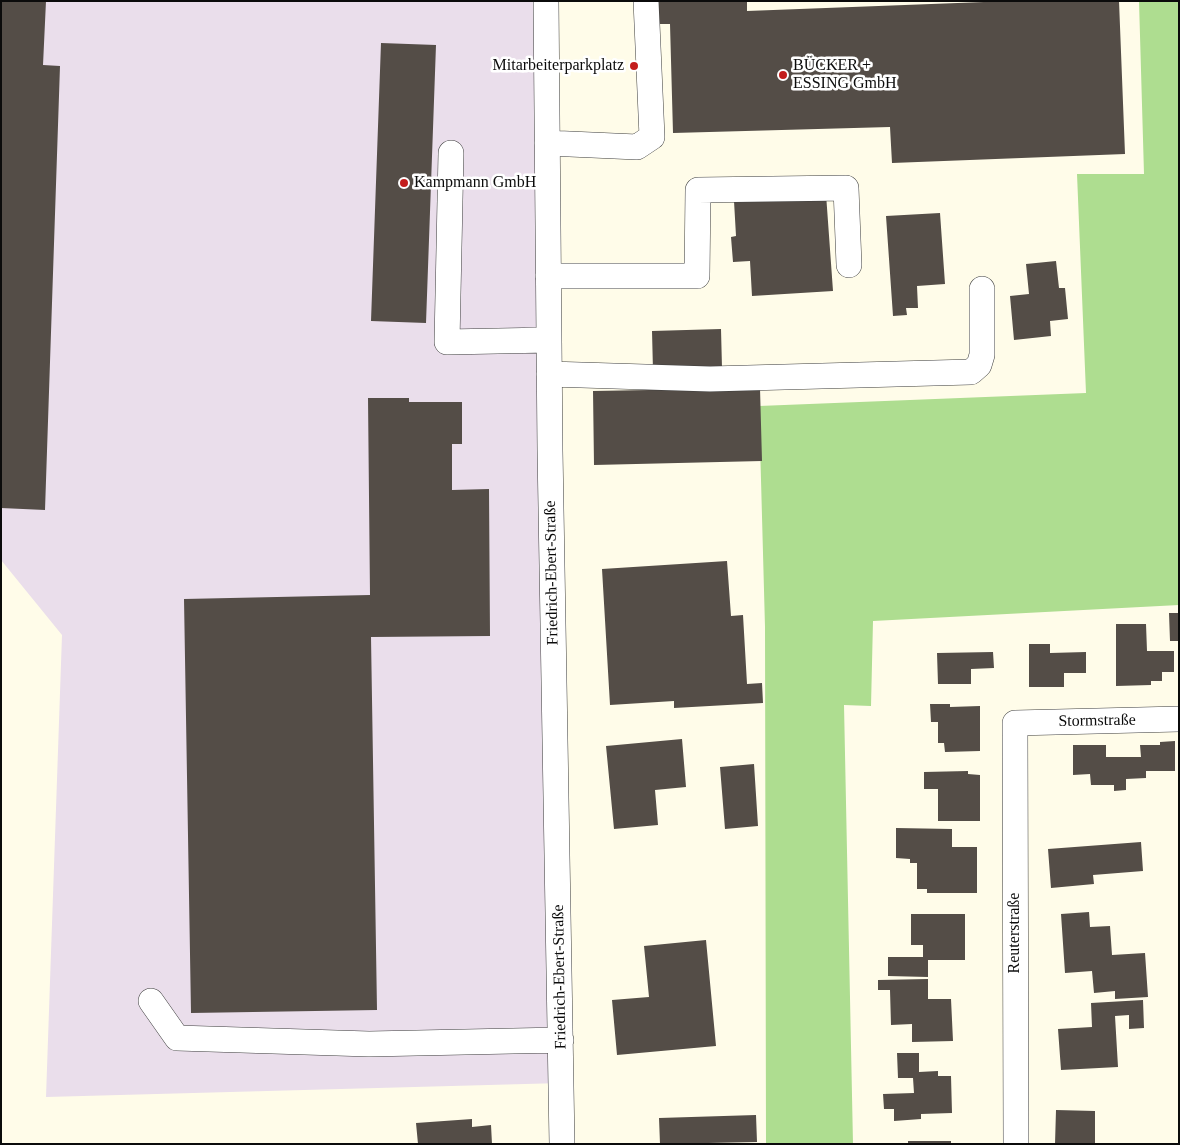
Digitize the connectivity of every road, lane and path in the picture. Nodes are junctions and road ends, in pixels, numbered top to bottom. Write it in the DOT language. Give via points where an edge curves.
graph roads {
  1 [pos="546,1"];
  2 [pos="646,1"];
  3 [pos="547,143"];
  4 [pos="451,153"];
  5 [pos="849,265"];
  6 [pos="548,276"];
  7 [pos="982,289"];
  8 [pos="549,340"];
  9 [pos="549,374"];
  10 [pos="1179,719"];
  11 [pos="1016,722"];
  12 [pos="151,1001"];
  13 [pos="561,1040"];
  14 [pos="562,1144"];
  15 [pos="1016,1144"];
  1 -- 3 [label="street, Friedrich-Ebert-Straße"];
  2 -- 3 [label="street" via="652,137 637,147"];
  3 -- 6 [label="street, Friedrich-Ebert-Straße"];
  4 -- 8 [label="street" via="447,342"];
  5 -- 6 [label="street" via="846,188 698,190 697,276"];
  6 -- 8 [label="street, Friedrich-Ebert-Straße"];
  7 -- 9 [label="street" via="982,355 979,366 971,372 710,379"];
  8 -- 9 [label="street, Friedrich-Ebert-Straße"];
  9 -- 13 [label="street, Friedrich-Ebert-Straße"];
  10 -- 11 [label="street, Stormstraße"];
  11 -- 15 [label="street, Reuterstraße"];
  12 -- 13 [label="street" via="177,1038 369,1044"];
  13 -- 14 [label="street, Friedrich-Ebert-Straße"];
}
